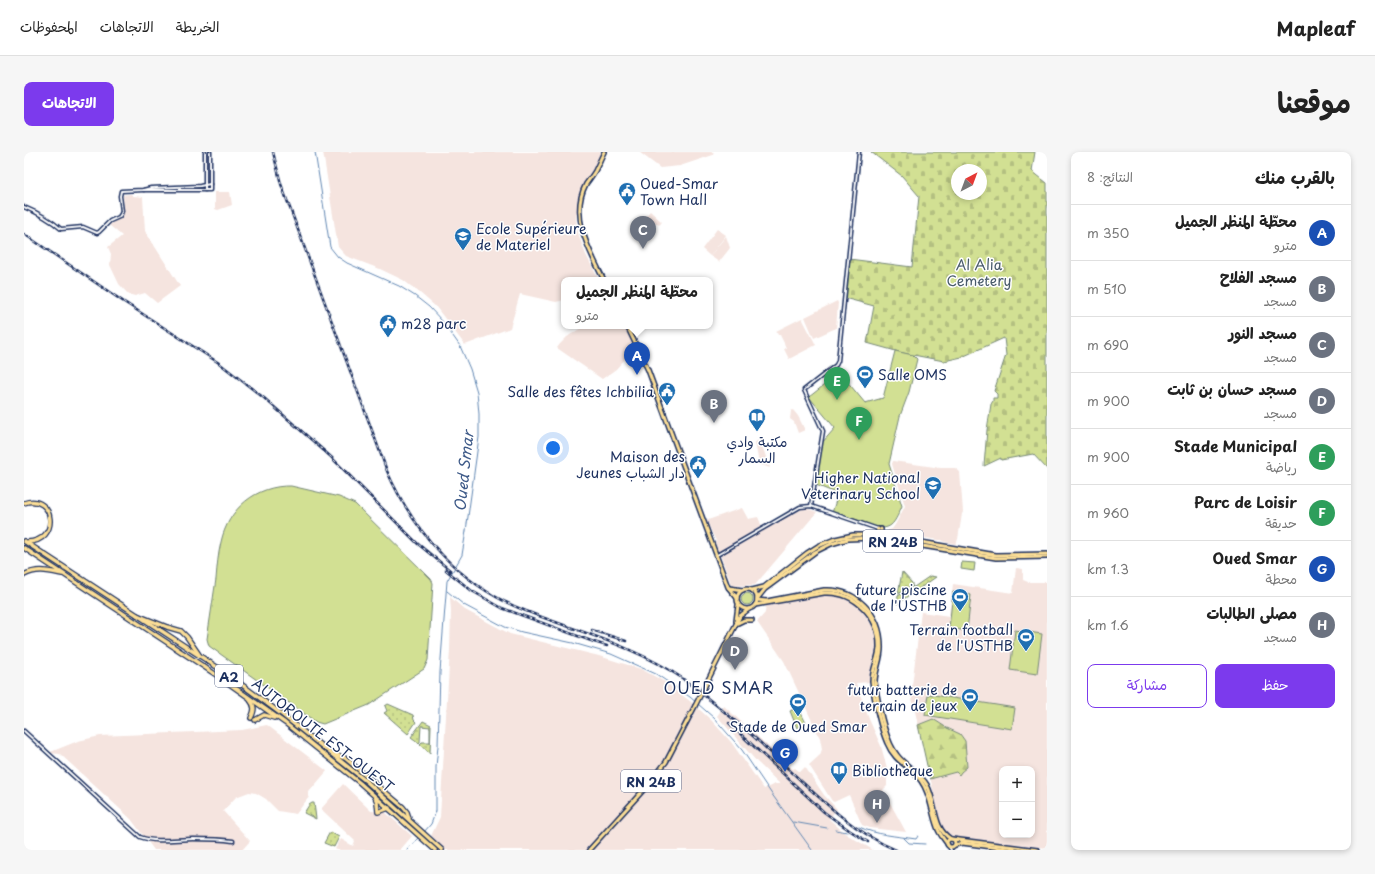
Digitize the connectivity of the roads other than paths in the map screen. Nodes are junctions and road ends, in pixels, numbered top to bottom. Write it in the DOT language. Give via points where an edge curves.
graph roads {
  1 [pos="205,152"];
  2 [pos="210,152"];
  3 [pos="604,152"];
  4 [pos="859,152"];
  5 [pos="210,184"];
  6 [pos="205,185"];
  7 [pos="182,187"];
  8 [pos="143,190"];
  9 [pos="182,190"];
  10 [pos="205,190"];
  11 [pos="24,208"];
  12 [pos="602,277"];
  13 [pos="628,329"];
  14 [pos="24,503"];
  15 [pos="811,506"];
  16 [pos="879,529"];
  17 [pos="878,537"];
  18 [pos="25,542"];
  19 [pos="24,548"];
  20 [pos="717,555"];
  21 [pos="1047,555"];
  22 [pos="803,558"];
  23 [pos="24,575"];
  24 [pos="65,575"];
  25 [pos="729,588"];
  26 [pos="743,590"];
  27 [pos="752,590"];
  28 [pos="762,592"];
  29 [pos="757,599"];
  30 [pos="737,600"];
  31 [pos="765,601"];
  32 [pos="755,605"];
  33 [pos="749,609"];
  34 [pos="135,614"];
  35 [pos="752,620"];
  36 [pos="736,626"];
  37 [pos="202,658"];
  38 [pos="238,690"];
  39 [pos="251,718"];
  40 [pos="255,720"];
  41 [pos="285,723"];
  42 [pos="24,731"];
  43 [pos="375,796"];
  44 [pos="389,808"];
  45 [pos="952,839"];
  46 [pos="233,841"];
  47 [pos="948,845"];
  48 [pos="954,846"];
  49 [pos="435,850"];
  50 [pos="442,850"];
  51 [pos="588,850"];
  52 [pos="952,850"];
  53 [pos="1015,850"];
  54 [pos="1038,850"];
  1 -- 6 [label="street"];
  2 -- 5 [label="street"];
  3 -- 12 [label="main road" via="582,196 581,223 589,250"];
  4 -- 15 [label="street" via="838,361 804,390 823,430"];
  5 -- 6 [label="street"];
  5 -- 10 [label="street" via="210,190"];
  6 -- 7 [label="street"];
  6 -- 10 [label="street"];
  7 -- 8 [label="street"];
  7 -- 9 [label="street"];
  8 -- 9 [label="street"];
  8 -- 11 [label="street" via="121,191 121,214 99,232 83,228 61,229"];
  9 -- 10 [label="street"];
  13 -- 20 [label="main road" via="648,370"];
  14 -- 18 [label="highway" via="33,502 43,506 50,515 50,527 44,536 32,542"];
  15 -- 16 [label="street"];
  15 -- 20 [label="street" via="800,507"];
  16 -- 17 [label="main road"];
  17 -- 21 [label="main road, RN 24B" via="991,557"];
  17 -- 22 [label="main road, RN 24B" via="842,540"];
  18 -- 34 [label="highway, AUTOROUTE EST-OUEST / A2"];
  19 -- 24 [label="highway, AUTOROUTE EST-OUEST / A2"];
  20 -- 25 [label="main road"];
  22 -- 27 [label="main road" via="764,587"];
  22 -- 28 [label="main road, RN 24B"];
  23 -- 24 [label="highway" via="36,570"];
  24 -- 38 [label="highway, AUTOROUTE EST-OUEST / A2"];
  25 -- 26 [label="main road"];
  25 -- 30 [label="main road"];
  26 -- 27 [label="main road"];
  26 -- 30 [label="main road"];
  27 -- 29 [label="main road"];
  28 -- 29 [label="main road, RN 24B"];
  28 -- 31 [label="main road"];
  29 -- 31 [label="main road"];
  29 -- 32 [label="main road"];
  30 -- 33 [label="main road" via="740,606"];
  30 -- 36 [label="main road"];
  31 -- 45 [label="main road" via="833,590 855,596 869,610 882,645 875,682 889,743 900,759 927,784 941,830"];
  32 -- 33 [label="main road"];
  32 -- 47 [label="main road" via="832,593 853,599 867,612 874,624 878,640 872,682 885,738 895,757 919,778 928,791 937,828"];
  33 -- 36 [label="main road" via="742,614"];
  34 -- 37 [label="highway, AUTOROUTE EST-OUEST / A2"];
  34 -- 37 [label="highway" via="181,631"];
  35 -- 36 [label="main road" via="744,620"];
  36 -- 51 [label="main road, RN 24B, bridge" via="666,762"];
  37 -- 50 [label="highway, AUTOROUTE EST-OUEST / A2" via="331,752"];
  38 -- 39 [label="highway" via="253,704"];
  38 -- 41 [label="highway, AUTOROUTE EST-OUEST / A2"];
  40 -- 41 [label="highway" via="269,715"];
  41 -- 43 [label="highway, AUTOROUTE EST-OUEST / A2"];
  42 -- 46 [label="street" via="140,837 163,840"];
  43 -- 44 [label="highway, AUTOROUTE EST-OUEST / A2"];
  43 -- 44 [label="highway" via="378,812"];
  44 -- 49 [label="highway, AUTOROUTE EST-OUEST / A2"];
  45 -- 47 [label="main road" via="948,840"];
  45 -- 48 [label="main road" via="955,841"];
  45 -- 54 [label="main road"];
  47 -- 48 [label="main road"];
  47 -- 52 [label="street"];
  48 -- 52 [label="street"];
  48 -- 53 [label="main road" via="962,842"];
}
